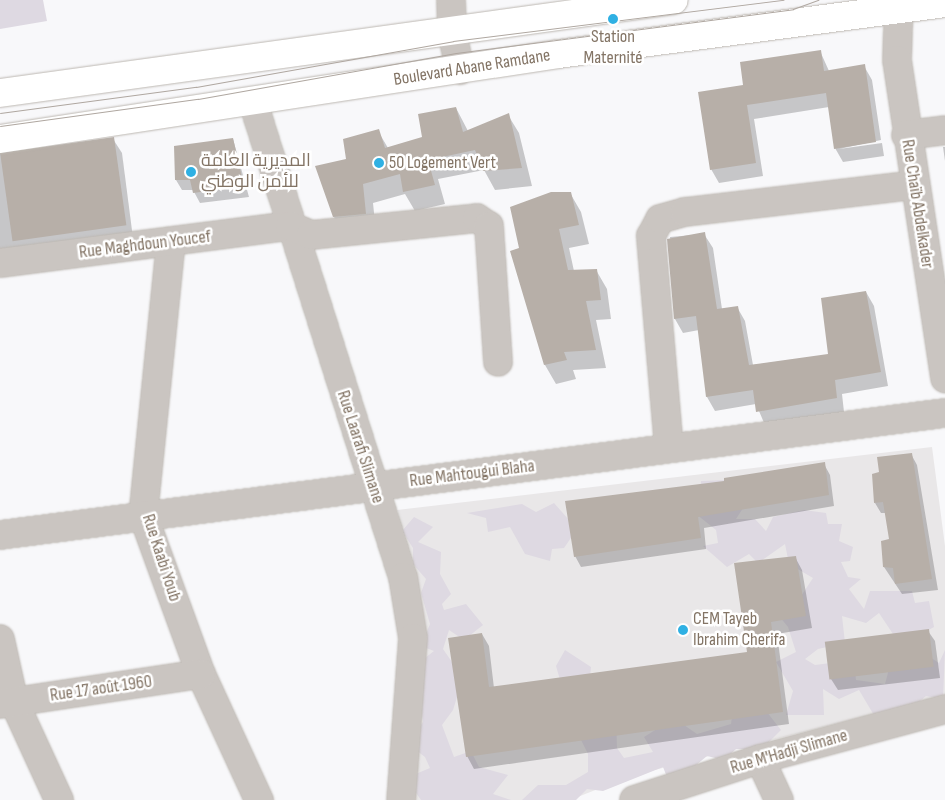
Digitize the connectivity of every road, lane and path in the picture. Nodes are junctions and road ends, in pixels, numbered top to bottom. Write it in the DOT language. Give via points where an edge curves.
graph roads {
  1 [pos="451,0"];
  2 [pos="674,0"];
  3 [pos="945,3"];
  4 [pos="887,6"];
  5 [pos="452,32"];
  6 [pos="460,70"];
  7 [pos="0,93"];
  8 [pos="253,102"];
  9 [pos="945,130"];
  10 [pos="906,135"];
  11 [pos="0,139"];
  12 [pos="914,185"];
  13 [pos="290,226"];
  14 [pos="171,241"];
  15 [pos="0,263"];
  16 [pos="498,362"];
  17 [pos="945,378"];
  18 [pos="945,414"];
  19 [pos="669,448"];
  20 [pos="372,487"];
  21 [pos="144,515"];
  22 [pos="0,535"];
  23 [pos="0,639"];
  24 [pos="201,674"];
  25 [pos="7,703"];
  26 [pos="945,709"];
  27 [pos="760,759"];
  28 [pos="60,800"];
  29 [pos="259,800"];
  30 [pos="401,800"];
  31 [pos="634,800"];
  32 [pos="779,800"];
  1 -- 5 [label="street"];
  2 -- 5 [label="main road, Boulevard Abane Ramdane"];
  3 -- 4 [label="main road, Boulevard Abane Ramdane"];
  4 -- 6 [label="main road, Boulevard Abane Ramdane"];
  4 -- 10 [label="street, Rue Chaïb Abdelkader"];
  5 -- 6 [label="street"];
  5 -- 7 [label="main road, Boulevard Abane Ramdane"];
  6 -- 8 [label="main road, Boulevard Abane Ramdane"];
  8 -- 11 [label="main road, Boulevard Abane Ramdane"];
  8 -- 13 [label="street, Rue Laarafi Slimane"];
  9 -- 10 [label="street"];
  10 -- 12 [label="street, Rue Chaïb Abdelkader"];
  12 -- 17 [label="street, Rue Chaïb Abdelkader"];
  12 -- 19 [label="street" via="685,212 660,219 651,236"];
  13 -- 14 [label="street, Rue Maghdoun Youcef"];
  13 -- 16 [label="street" via="311,234 477,218 486,220"];
  13 -- 20 [label="street, Rue Laarafi Slimane"];
  14 -- 15 [label="street, Rue Maghdoun Youcef"];
  14 -- 21 [label="street, Rue Kaabi Youb"];
  18 -- 19 [label="street, Rue Mahtougui Blaha"];
  19 -- 20 [label="street, Rue Mahtougui Blaha"];
  20 -- 21 [label="street, Rue Mahtougui Blaha"];
  20 -- 30 [label="street, Rue Laarafi Slimane" via="403,577 414,638"];
  21 -- 22 [label="street, Rue Mahtougui Blaha"];
  21 -- 24 [label="street, Rue Kaabi Youb"];
  23 -- 25 [label="street"];
  24 -- 25 [label="street, Rue 17 août 1960"];
  24 -- 29 [label="street, Rue Kaabi Youb"];
  25 -- 28 [label="street"];
  26 -- 27 [label="street, Rue M'Hadji Slimane"];
  27 -- 31 [label="street, Rue M'Hadji Slimane"];
  27 -- 32 [label="street"];
}
